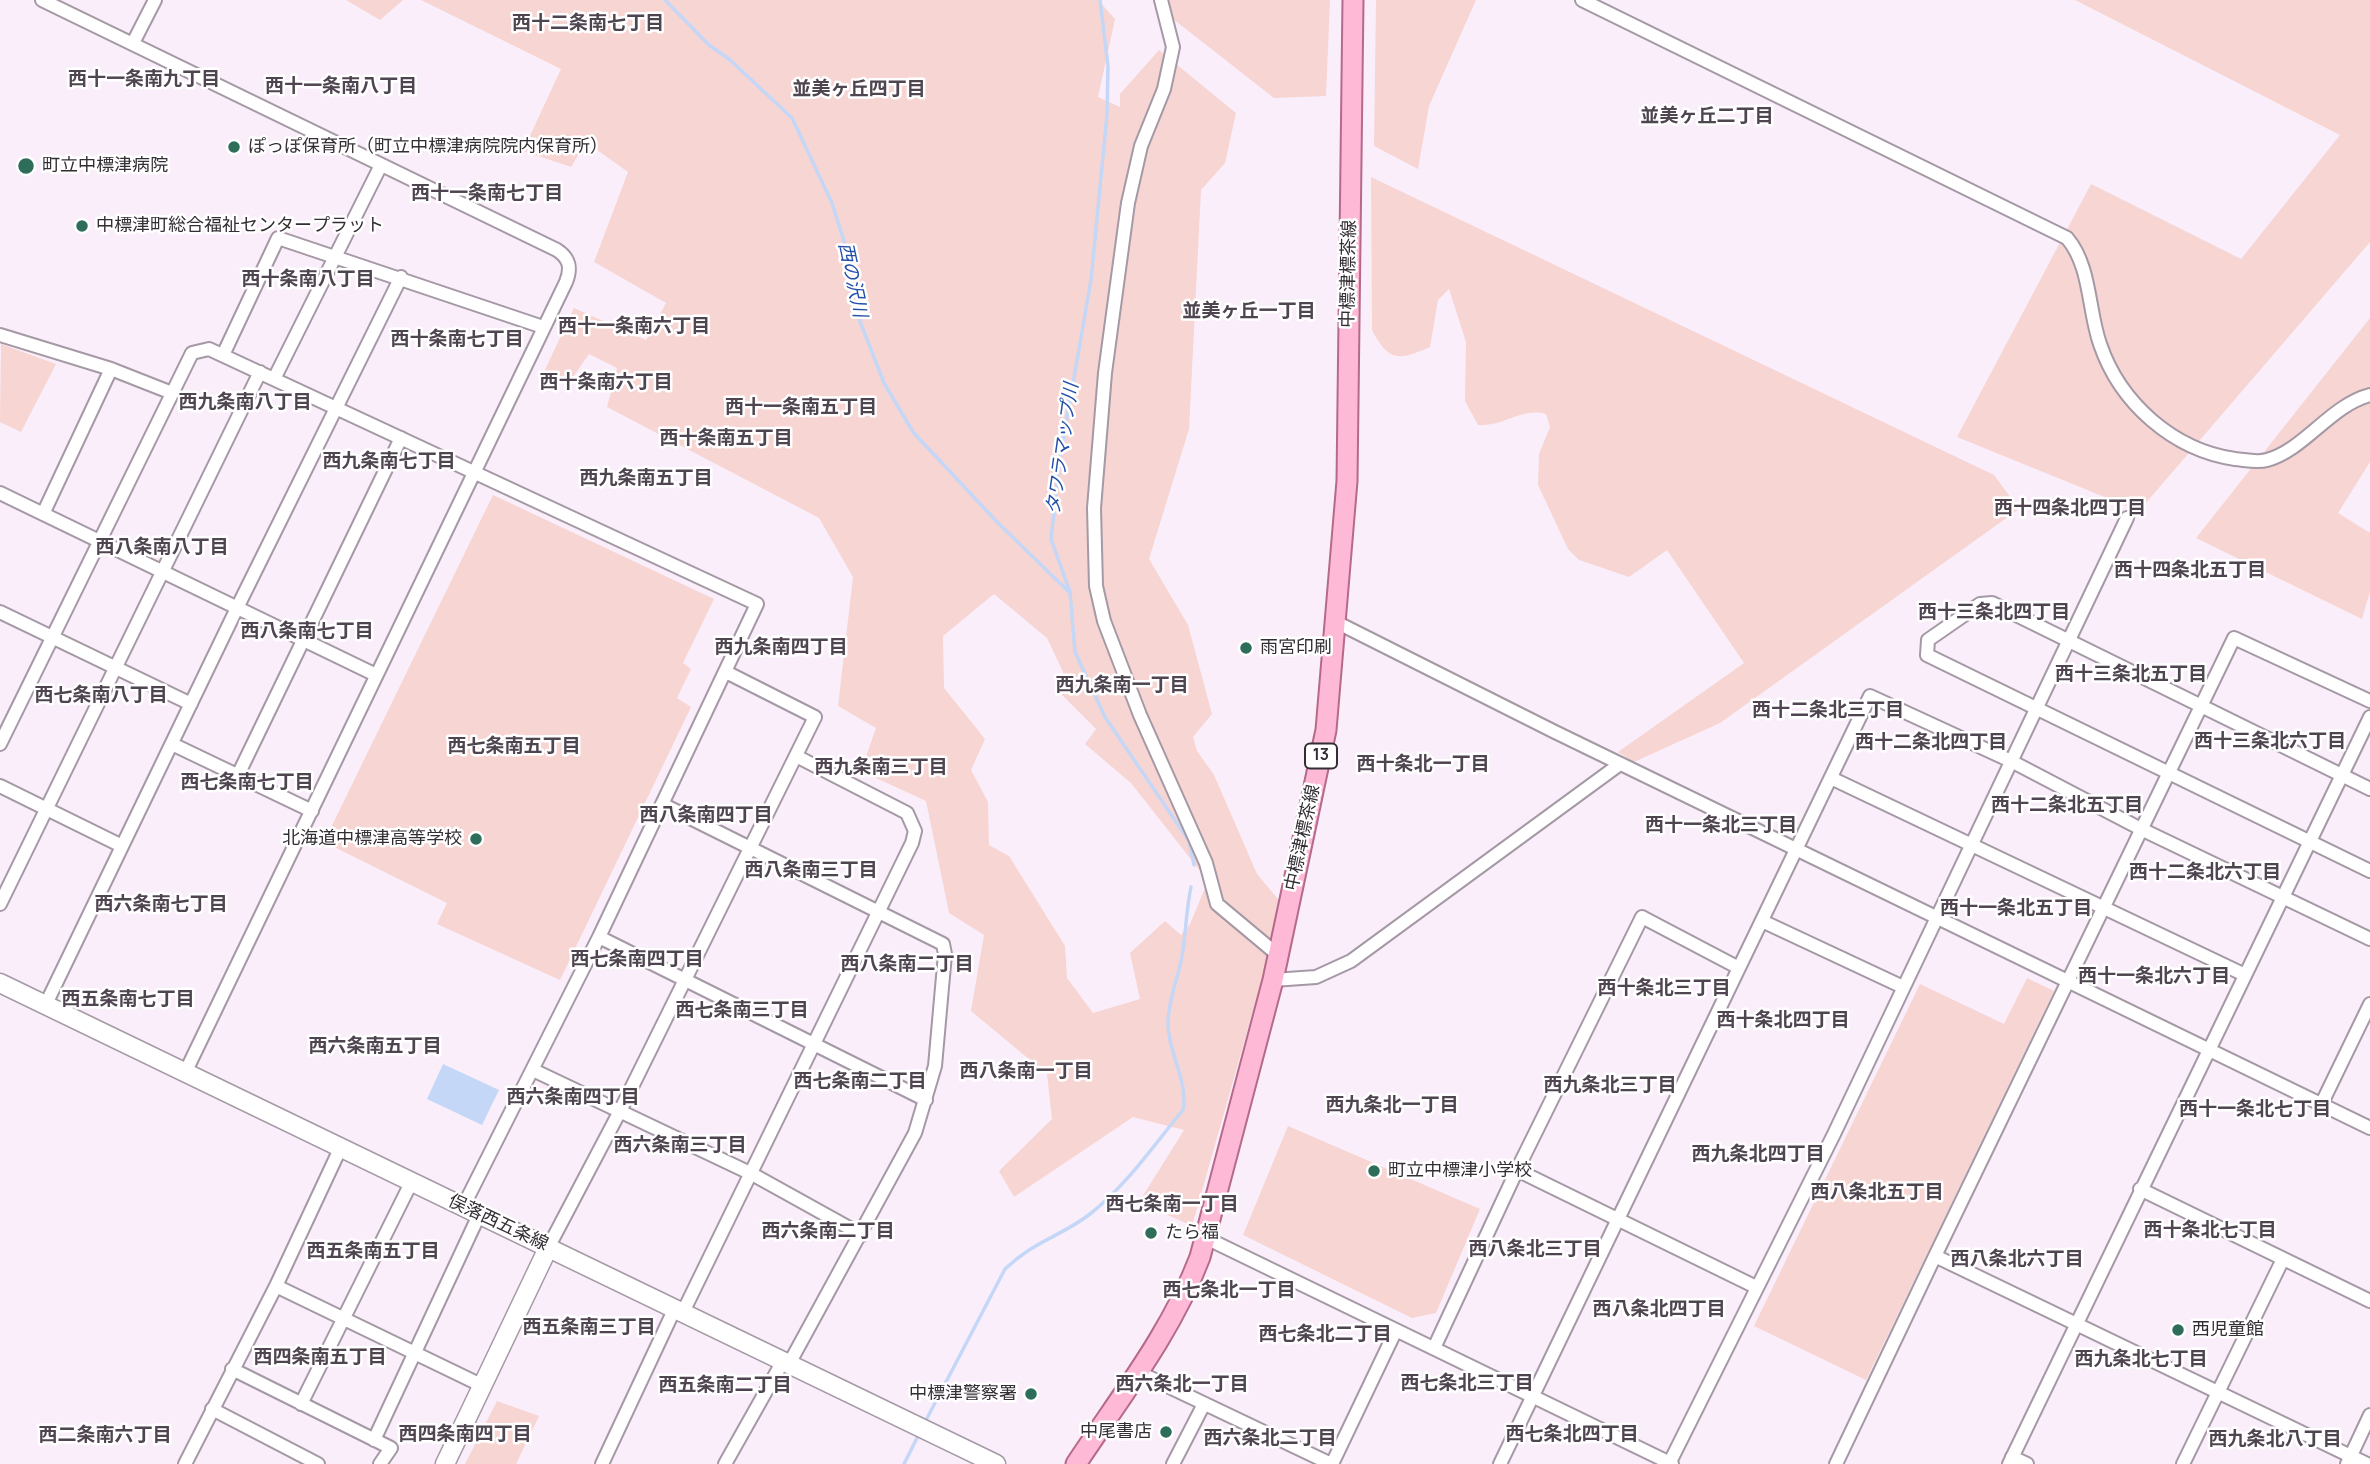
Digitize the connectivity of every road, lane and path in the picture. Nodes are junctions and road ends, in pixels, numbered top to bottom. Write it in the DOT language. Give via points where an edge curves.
graph roads {
  1 [pos="41,0"];
  2 [pos="155,0"];
  3 [pos="1161,0"];
  4 [pos="1353,0"];
  5 [pos="1582,0"];
  6 [pos="60,4"];
  7 [pos="133,43"];
  8 [pos="381,165"];
  9 [pos="334,255"];
  10 [pos="401,277"];
  11 [pos="544,327"];
  12 [pos="0,335"];
  13 [pos="223,355"];
  14 [pos="111,369"];
  15 [pos="260,372"];
  16 [pos="275,379"];
  17 [pos="172,393"];
  18 [pos="2370,394"];
  19 [pos="337,408"];
  20 [pos="401,438"];
  21 [pos="475,472"];
  22 [pos="0,493"];
  23 [pos="43,514"];
  24 [pos="2127,518"];
  25 [pos="102,542"];
  26 [pos="162,572"];
  27 [pos="237,608"];
  28 [pos="0,612"];
  29 [pos="1336,622"];
  30 [pos="52,637"];
  31 [pos="303,640"];
  32 [pos="2068,642"];
  33 [pos="115,668"];
  34 [pos="726,672"];
  35 [pos="376,676"];
  36 [pos="2370,701"];
  37 [pos="191,704"];
  38 [pos="2035,706"];
  39 [pos="2200,707"];
  40 [pos="2370,717"];
  41 [pos="0,744"];
  42 [pos="172,744"];
  43 [pos="796,757"];
  44 [pos="2011,761"];
  45 [pos="1620,764"];
  46 [pos="2168,773"];
  47 [pos="238,775"];
  48 [pos="2342,775"];
  49 [pos="1831,778"];
  50 [pos="0,786"];
  51 [pos="2370,789"];
  52 [pos="662,804"];
  53 [pos="47,809"];
  54 [pos="312,811"];
  55 [pos="2141,829"];
  56 [pos="2310,842"];
  57 [pos="1971,844"];
  58 [pos="122,846"];
  59 [pos="750,849"];
  60 [pos="1798,849"];
  61 [pos="2370,870"];
  62 [pos="2284,896"];
  63 [pos="0,904"];
  64 [pos="2103,909"];
  65 [pos="881,911"];
  66 [pos="1936,917"];
  67 [pos="1762,921"];
  68 [pos="599,937"];
  69 [pos="2370,939"];
  70 [pos="1278,955"];
  71 [pos="1739,968"];
  72 [pos="2245,975"];
  73 [pos="684,979"];
  74 [pos="1273,980"];
  75 [pos="2070,982"];
  76 [pos="0,983"];
  77 [pos="1903,987"];
  78 [pos="46,1004"];
  79 [pos="2370,1004"];
  80 [pos="2365,1029"];
  81 [pos="814,1044"];
  82 [pos="2208,1050"];
  83 [pos="533,1070"];
  84 [pos="185,1073"];
  85 [pos="926,1100"];
  86 [pos="2320,1105"];
  87 [pos="620,1111"];
  88 [pos="2370,1128"];
  89 [pos="340,1149"];
  90 [pos="1517,1170"];
  91 [pos="752,1174"];
  92 [pos="411,1182"];
  93 [pos="2140,1189"];
  94 [pos="471,1211"];
  95 [pos="1617,1218"];
  96 [pos="862,1235"];
  97 [pos="1204,1237"];
  98 [pos="549,1246"];
  99 [pos="1935,1256"];
  100 [pos="2283,1259"];
  101 [pos="276,1286"];
  102 [pos="1756,1287"];
  103 [pos="2370,1301"];
  104 [pos="679,1310"];
  105 [pos="343,1319"];
  106 [pos="2078,1322"];
  107 [pos="1396,1329"];
  108 [pos="1434,1348"];
  109 [pos="415,1353"];
  110 [pos="786,1363"];
  111 [pos="232,1369"];
  112 [pos="1138,1372"];
  113 [pos="483,1386"];
  114 [pos="2219,1392"];
  115 [pos="1533,1396"];
  116 [pos="301,1404"];
  117 [pos="1204,1404"];
  118 [pos="212,1409"];
  119 [pos="2370,1415"];
  120 [pos="374,1440"];
  121 [pos="2011,1460"];
  122 [pos="2349,1460"];
  123 [pos="606,1463"];
  124 [pos="185,1464"];
  125 [pos="318,1464"];
  126 [pos="380,1464"];
  127 [pos="445,1464"];
  128 [pos="725,1464"];
  129 [pos="996,1464"];
  130 [pos="1076,1464"];
  131 [pos="1173,1464"];
  132 [pos="1331,1464"];
  133 [pos="1500,1464"];
  134 [pos="1670,1464"];
  135 [pos="1836,1464"];
  136 [pos="2027,1464"];
  137 [pos="2183,1464"];
  138 [pos="2367,1464"];
  1 -- 6 [label="street"];
  2 -- 7 [label="street"];
  3 -- 70 [label="street" via="1173,47 1128,203 1101,414 1094,508 1096,586 1104,621 1206,863 1217,904"];
  4 -- 29 [label="main road, 中標津標茶線 / 13" via="1346,481"];
  5 -- 18 [label="street" via="2067,238 2081,259 2091,317 2109,367 2138,406 2181,443 2226,457 2265,460"];
  6 -- 7 [label="street"];
  7 -- 8 [label="street"];
  8 -- 9 [label="street"];
  8 -- 11 [label="street" via="564,255 570,273"];
  9 -- 10 [label="street"];
  9 -- 13 [label="street" via="278,238"];
  9 -- 16 [label="street"];
  10 -- 11 [label="street"];
  10 -- 19 [label="street"];
  11 -- 21 [label="street"];
  12 -- 14 [label="street"];
  13 -- 15 [label="street"];
  13 -- 17 [label="street" via="209,349 192,353"];
  14 -- 17 [label="street"];
  14 -- 23 [label="street"];
  15 -- 16 [label="street"];
  15 -- 26 [label="street"];
  16 -- 19 [label="street"];
  17 -- 25 [label="street"];
  19 -- 20 [label="street"];
  19 -- 27 [label="street"];
  20 -- 21 [label="street"];
  20 -- 31 [label="street"];
  21 -- 34 [label="street" via="757,604"];
  21 -- 35 [label="street"];
  22 -- 23 [label="street"];
  23 -- 25 [label="street"];
  24 -- 32 [label="street"];
  25 -- 26 [label="street"];
  25 -- 30 [label="street"];
  26 -- 27 [label="street"];
  26 -- 33 [label="street"];
  27 -- 31 [label="street"];
  27 -- 37 [label="street"];
  28 -- 30 [label="street"];
  29 -- 45 [label="street"];
  29 -- 70 [label="main road, 中標津標茶線 / 13" via="1326,730"];
  30 -- 33 [label="street"];
  30 -- 41 [label="street"];
  31 -- 35 [label="street"];
  31 -- 47 [label="street"];
  32 -- 38 [label="street"];
  32 -- 38 [label="street" via="1992,603 1980,604 1928,640 1927,655"];
  32 -- 39 [label="street"];
  33 -- 37 [label="street"];
  33 -- 53 [label="street"];
  34 -- 43 [label="street" via="815,717"];
  34 -- 52 [label="street"];
  35 -- 54 [label="street"];
  36 -- 39 [label="street" via="2234,638"];
  37 -- 42 [label="street"];
  38 -- 44 [label="street"];
  38 -- 46 [label="street"];
  39 -- 46 [label="street"];
  39 -- 48 [label="street"];
  40 -- 48 [label="street"];
  42 -- 47 [label="street"];
  42 -- 58 [label="street"];
  43 -- 59 [label="street"];
  43 -- 65 [label="street" via="906,813 912,821 912,843"];
  44 -- 49 [label="street" via="1870,696"];
  44 -- 55 [label="street"];
  44 -- 57 [label="street"];
  45 -- 60 [label="street"];
  45 -- 74 [label="street" via="1351,961 1316,977"];
  46 -- 55 [label="street"];
  46 -- 56 [label="street"];
  47 -- 54 [label="street"];
  48 -- 51 [label="street"];
  48 -- 56 [label="street"];
  49 -- 57 [label="street"];
  49 -- 60 [label="street"];
  50 -- 53 [label="street"];
  52 -- 59 [label="street"];
  52 -- 68 [label="street"];
  53 -- 58 [label="street"];
  53 -- 63 [label="street"];
  54 -- 84 [label="street"];
  55 -- 62 [label="street"];
  55 -- 64 [label="street"];
  56 -- 61 [label="street"];
  56 -- 62 [label="street"];
  57 -- 64 [label="street"];
  57 -- 66 [label="street"];
  58 -- 78 [label="street"];
  59 -- 65 [label="street"];
  59 -- 73 [label="street"];
  60 -- 66 [label="street"];
  60 -- 67 [label="street"];
  62 -- 69 [label="street"];
  62 -- 72 [label="street"];
  64 -- 72 [label="street"];
  64 -- 75 [label="street"];
  65 -- 81 [label="street"];
  65 -- 85 [label="street" via="943,944 935,1066"];
  66 -- 75 [label="street"];
  66 -- 77 [label="street"];
  67 -- 71 [label="street"];
  67 -- 77 [label="street"];
  68 -- 73 [label="street"];
  68 -- 83 [label="street"];
  70 -- 74 [label="main road, 中標津標茶線 / 13"];
  71 -- 90 [label="street" via="1642,918"];
  71 -- 95 [label="street"];
  72 -- 82 [label="street"];
  73 -- 81 [label="street"];
  73 -- 87 [label="street"];
  74 -- 97 [label="main road, 中標津標茶線 / 13"];
  75 -- 82 [label="street"];
  75 -- 99 [label="street"];
  76 -- 78 [label="main road, 俣落西五条線"];
  77 -- 102 [label="street"];
  78 -- 84 [label="main road, 俣落西五条線"];
  79 -- 80 [label="street"];
  80 -- 86 [label="street"];
  81 -- 85 [label="street"];
  81 -- 91 [label="street"];
  82 -- 86 [label="street"];
  82 -- 93 [label="street"];
  83 -- 87 [label="street"];
  83 -- 94 [label="street"];
  84 -- 89 [label="main road, 俣落西五条線"];
  85 -- 96 [label="street" via="915,1133"];
  86 -- 88 [label="street"];
  87 -- 91 [label="street"];
  87 -- 98 [label="street"];
  89 -- 92 [label="main road, 俣落西五条線"];
  89 -- 101 [label="street"];
  90 -- 95 [label="street"];
  90 -- 108 [label="street"];
  91 -- 96 [label="street"];
  91 -- 104 [label="street"];
  92 -- 94 [label="main road, 俣落西五条線"];
  92 -- 105 [label="street"];
  93 -- 100 [label="street"];
  93 -- 106 [label="street"];
  94 -- 98 [label="main road, 俣落西五条線"];
  94 -- 109 [label="street"];
  95 -- 102 [label="street"];
  95 -- 115 [label="street"];
  96 -- 110 [label="street"];
  97 -- 107 [label="street"];
  97 -- 112 [label="main road, 中標津標茶線 / 13" via="1184,1298"];
  98 -- 104 [label="main road, 俣落西五条線"];
  98 -- 113 [label="main road"];
  99 -- 106 [label="street"];
  99 -- 135 [label="street"];
  100 -- 103 [label="street"];
  100 -- 114 [label="street"];
  101 -- 105 [label="street"];
  101 -- 111 [label="street"];
  102 -- 134 [label="street"];
  104 -- 110 [label="main road, 俣落西五条線"];
  104 -- 123 [label="street"];
  105 -- 109 [label="street"];
  105 -- 116 [label="street"];
  106 -- 114 [label="street"];
  106 -- 121 [label="street"];
  107 -- 108 [label="street"];
  107 -- 132 [label="street"];
  108 -- 115 [label="street"];
  109 -- 113 [label="street"];
  109 -- 120 [label="street"];
  110 -- 128 [label="street"];
  110 -- 129 [label="main road, 俣落西五条線"];
  111 -- 116 [label="street"];
  111 -- 118 [label="street"];
  112 -- 117 [label="street"];
  112 -- 130 [label="main road, 中標津標茶線 / 13"];
  113 -- 127 [label="main road"];
  114 -- 122 [label="street"];
  114 -- 137 [label="street"];
  115 -- 133 [label="street"];
  115 -- 134 [label="street"];
  116 -- 120 [label="street"];
  117 -- 131 [label="street"];
  117 -- 132 [label="street"];
  118 -- 124 [label="street"];
  118 -- 125 [label="street"];
  119 -- 122 [label="street"];
  120 -- 126 [label="street" via="391,1448"];
  121 -- 136 [label="street"];
  122 -- 138 [label="street"];
}
